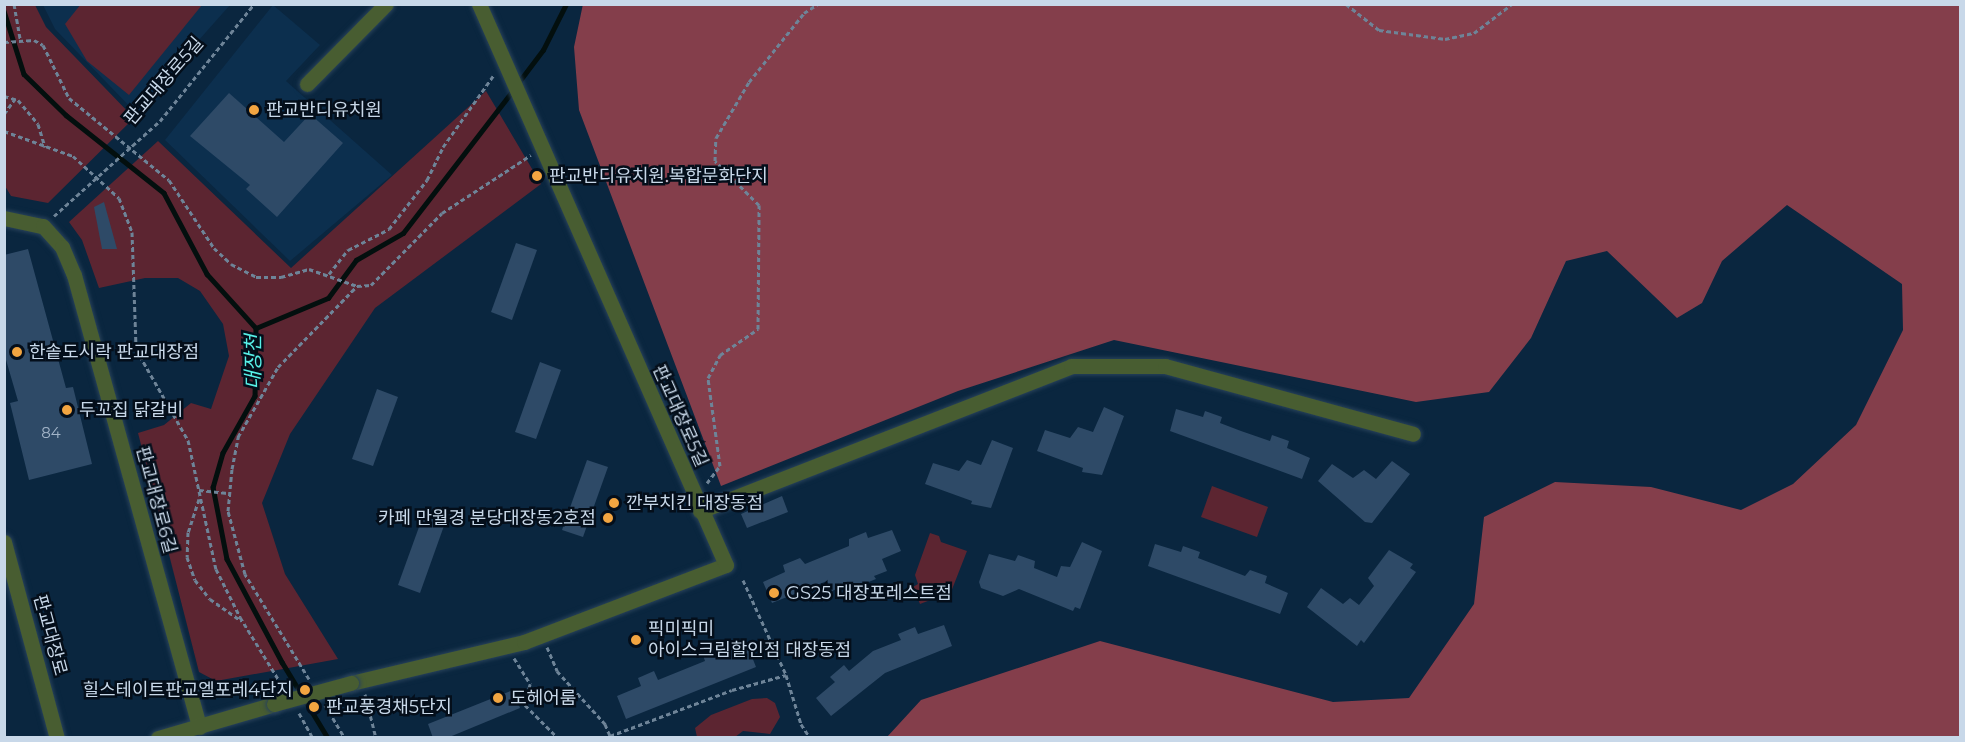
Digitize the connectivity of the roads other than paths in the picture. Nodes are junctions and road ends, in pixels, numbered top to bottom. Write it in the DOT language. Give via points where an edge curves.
graph roads {
  1 [pos="386,4"];
  2 [pos="479,4"];
  3 [pos="307,84"];
  4 [pos="4,218"];
  5 [pos="1413,434"];
  6 [pos="698,505"];
  7 [pos="4,543"];
  8 [pos="199,727"];
  9 [pos="57,738"];
  10 [pos="158,738"];
  1 -- 3 [label="street"];
  2 -- 6 [label="street, 판교대장로5길"];
  4 -- 8 [label="street, 판교대장로6길" via="43,226 62,246 74,274"];
  5 -- 6 [label="street" via="1166,366 1071,366"];
  6 -- 8 [label="street, 판교대장로5길, bridge" via="726,565 506,646 356,682"];
  7 -- 9 [label="street, 판교대장로"];
  8 -- 10 [label="street"];
}
